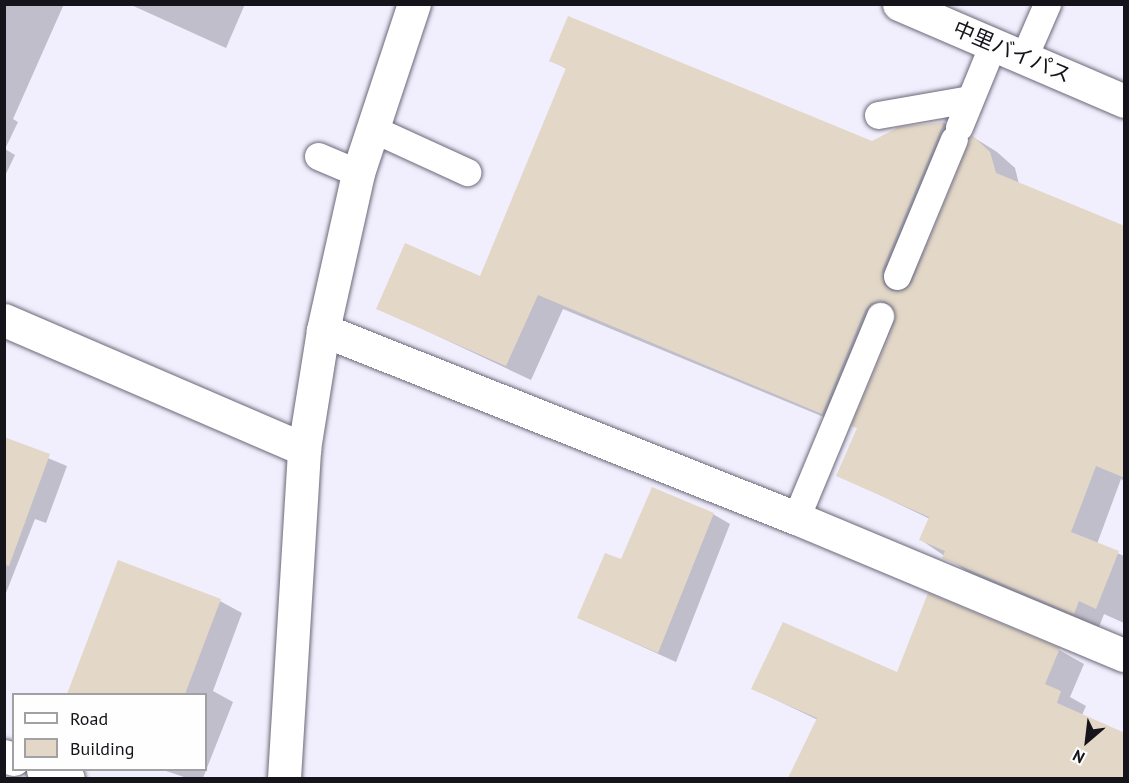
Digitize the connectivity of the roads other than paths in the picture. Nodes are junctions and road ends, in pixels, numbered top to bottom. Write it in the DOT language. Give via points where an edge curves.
graph roads {
  1 [pos="414,4"];
  2 [pos="899,4"];
  3 [pos="1047,4"];
  4 [pos="993,44"];
  5 [pos="1023,57"];
  6 [pos="970,99"];
  7 [pos="1125,101"];
  8 [pos="878,115"];
  9 [pos="371,128"];
  10 [pos="318,156"];
  11 [pos="467,172"];
  12 [pos="358,173"];
  13 [pos="897,276"];
  14 [pos="880,316"];
  15 [pos="4,320"];
  16 [pos="323,330"];
  17 [pos="304,449"];
  18 [pos="796,518"];
  19 [pos="1125,655"];
  20 [pos="46,771"];
  21 [pos="68,778"];
  22 [pos="284,778"];
  1 -- 9 [label="street"];
  2 -- 4 [label="street, 中里バイパス"];
  3 -- 5 [label="lane"];
  4 -- 5 [label="street, 中里バイパス"];
  4 -- 6 [label="lane"];
  5 -- 7 [label="street, 中里バイパス"];
  6 -- 8 [label="lane"];
  6 -- 13 [label="lane"];
  9 -- 11 [label="lane"];
  9 -- 12 [label="street"];
  10 -- 12 [label="lane"];
  12 -- 16 [label="street"];
  14 -- 18 [label="lane"];
  15 -- 17 [label="street"];
  16 -- 17 [label="street"];
  16 -- 18 [label="street"];
  17 -- 22 [label="street"];
  18 -- 19 [label="street"];
  20 -- 21 [label="street"];
}
